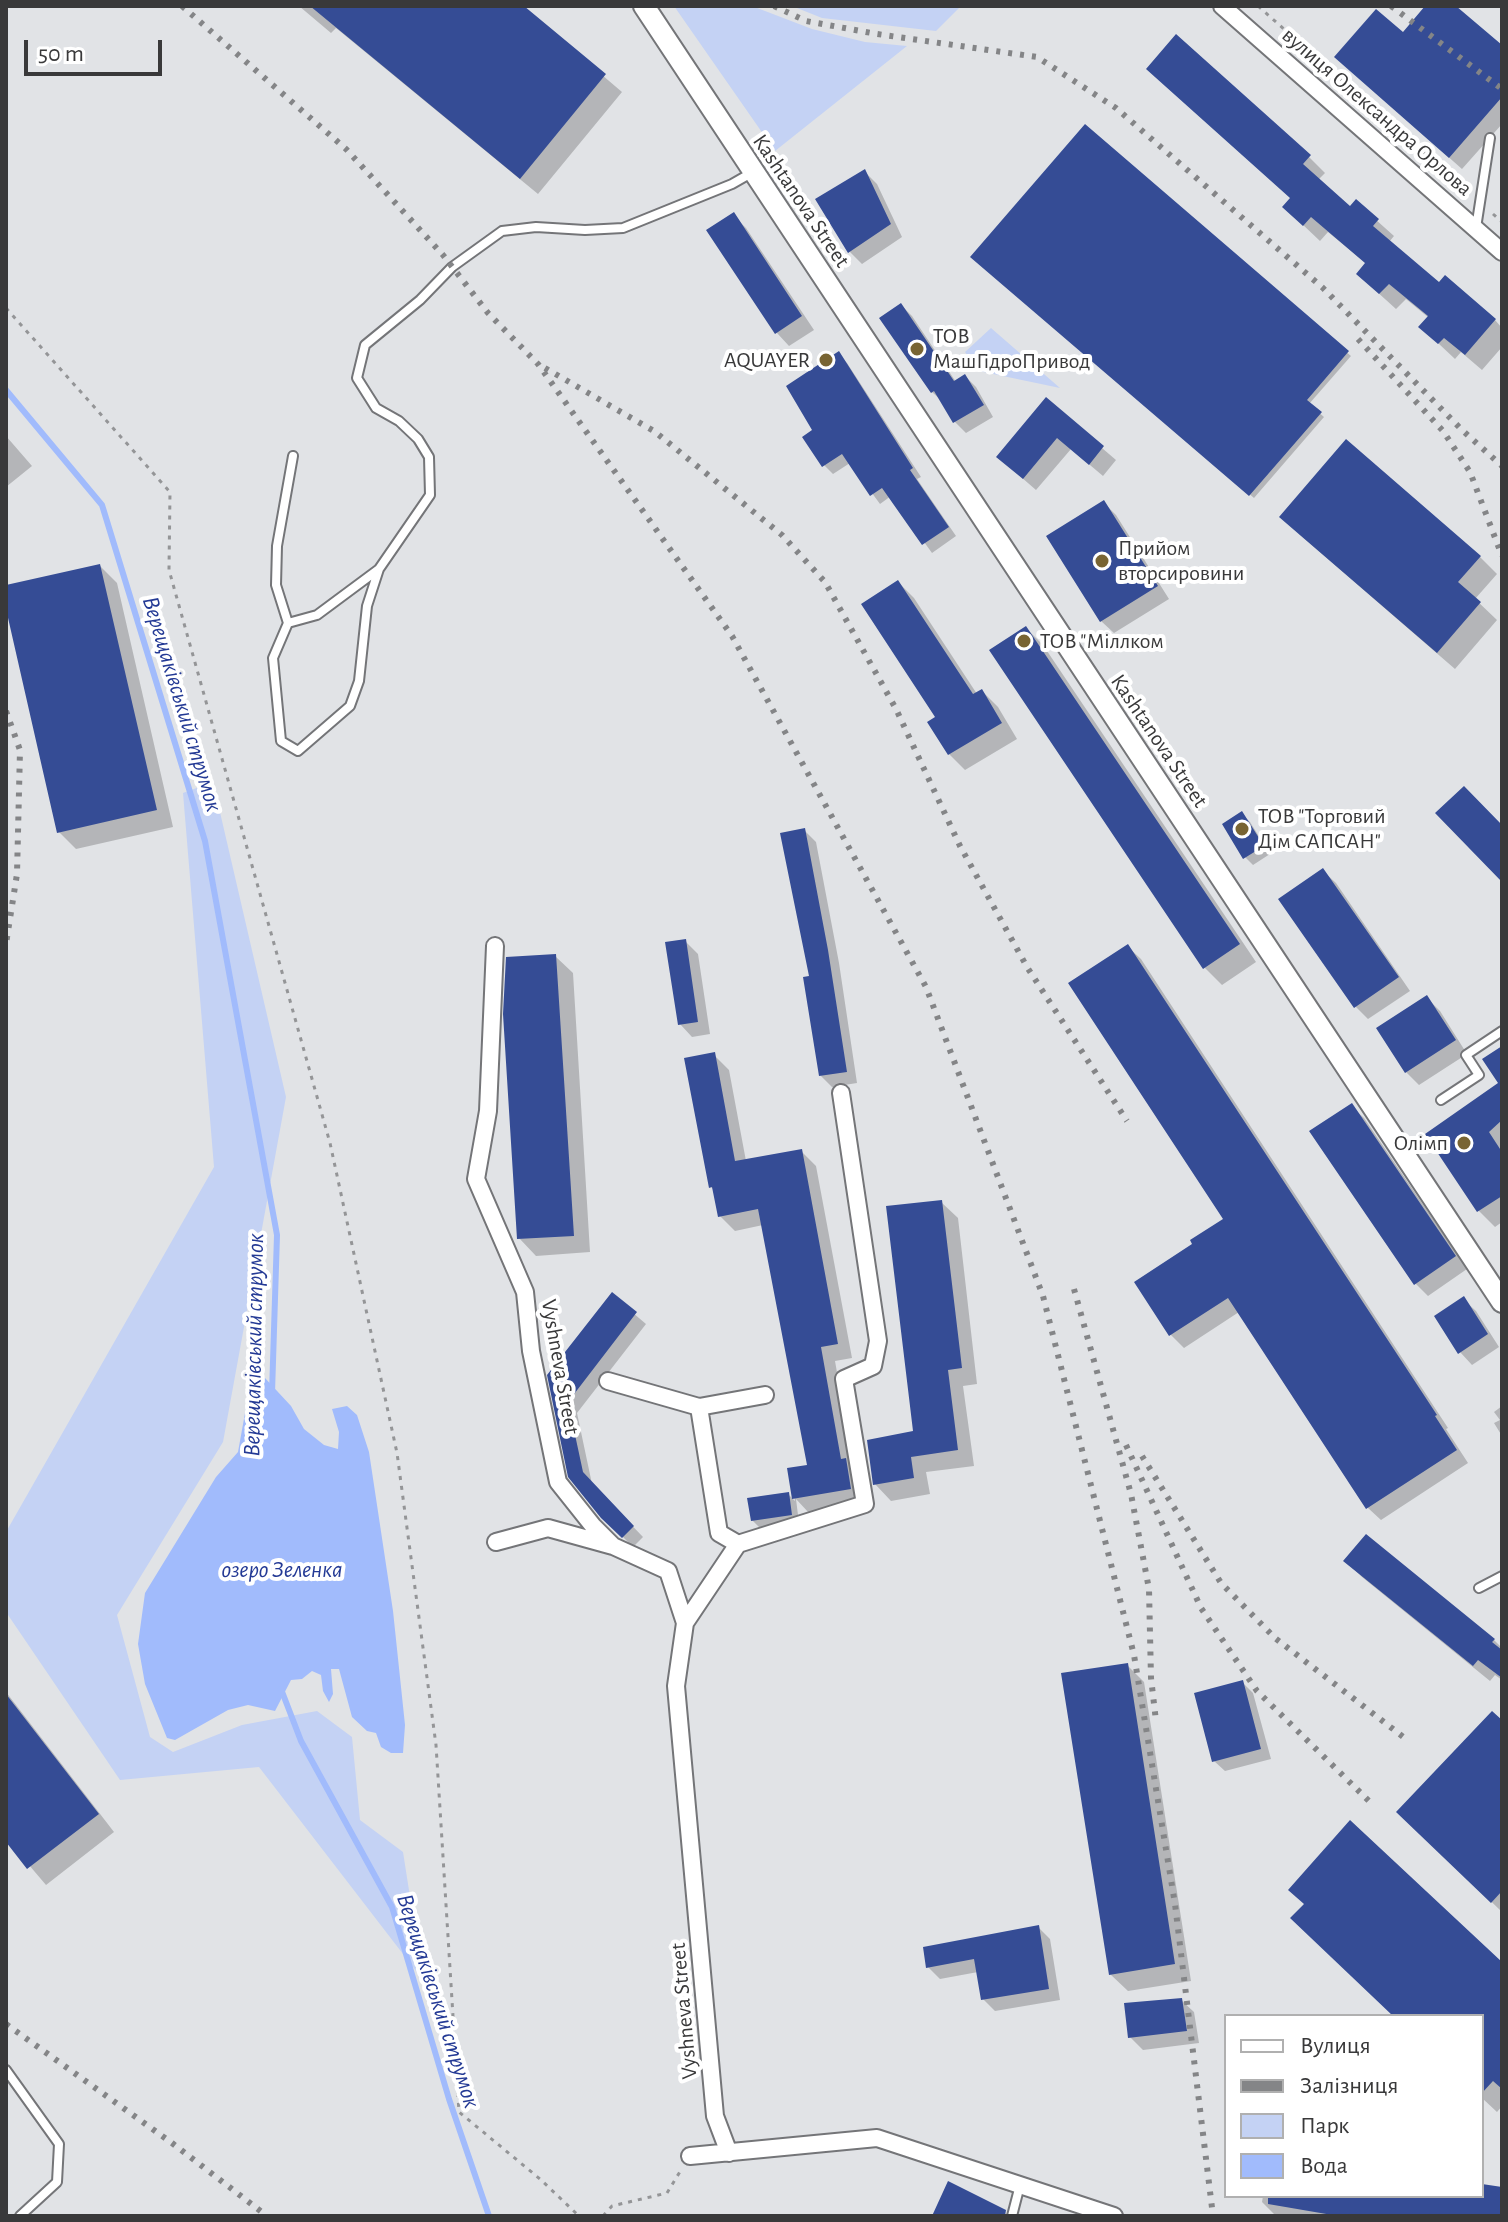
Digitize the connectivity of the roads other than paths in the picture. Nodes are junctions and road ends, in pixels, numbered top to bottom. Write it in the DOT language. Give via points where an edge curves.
graph roads {
  1 [pos="644,6"];
  2 [pos="1222,6"];
  3 [pos="1490,138"];
  4 [pos="753,171"];
  5 [pos="1476,229"];
  6 [pos="1502,252"];
  7 [pos="293,456"];
  8 [pos="379,569"];
  9 [pos="288,623"];
  10 [pos="495,946"];
  11 [pos="1502,1031"];
  12 [pos="841,1093"];
  13 [pos="1441,1100"];
  14 [pos="1499,1291"];
  15 [pos="608,1381"];
  16 [pos="765,1395"];
  17 [pos="699,1407"];
  18 [pos="496,1542"];
  19 [pos="738,1544"];
  20 [pos="613,1546"];
  21 [pos="1502,1576"];
  22 [pos="1479,1588"];
  23 [pos="685,1623"];
  24 [pos="6,2070"];
  25 [pos="729,2153"];
  26 [pos="690,2156"];
  27 [pos="1020,2185"];
  28 [pos="20,2216"];
  29 [pos="1012,2216"];
  30 [pos="1114,2216"];
  1 -- 4 [label="street, Kashtanova Street"];
  2 -- 5 [label="street, вулиця Олександра Орлова"];
  3 -- 5 [label="lane"];
  4 -- 8 [label="lane" via="623,228 502,231 452,267 365,345 357,378 376,408 399,421 429,457 430,495"];
  4 -- 14 [label="street, Kashtanova Street"];
  5 -- 6 [label="street, вулиця Олександра Орлова"];
  7 -- 9 [label="lane" via="277,546 276,585"];
  8 -- 9 [label="lane" via="317,615"];
  8 -- 9 [label="lane" via="367,606 359,681 350,706 298,751 281,741 276,703 273,658"];
  10 -- 20 [label="street, Vyshneva Street" via="488,1111 476,1179 525,1292 531,1351 558,1482"];
  11 -- 13 [label="lane" via="1466,1055 1479,1075"];
  12 -- 19 [label="street" via="878,1341 873,1366 844,1379 865,1504"];
  15 -- 17 [label="street, Vyshneva Street"];
  16 -- 17 [label="street, Vyshneva Street"];
  17 -- 19 [label="street" via="719,1533"];
  18 -- 20 [label="street, Vyshneva Street" via="548,1528"];
  19 -- 23 [label="street, Vyshneva Street"];
  20 -- 23 [label="street, Vyshneva Street" via="668,1571"];
  21 -- 22 [label="lane"];
  23 -- 25 [label="street, Vyshneva Street" via="676,1686 715,2116"];
  24 -- 28 [label="lane" via="59,2144 57,2182"];
  25 -- 26 [label="street"];
  25 -- 27 [label="street" via="877,2138"];
  27 -- 29 [label="lane"];
  27 -- 30 [label="street"];
}
